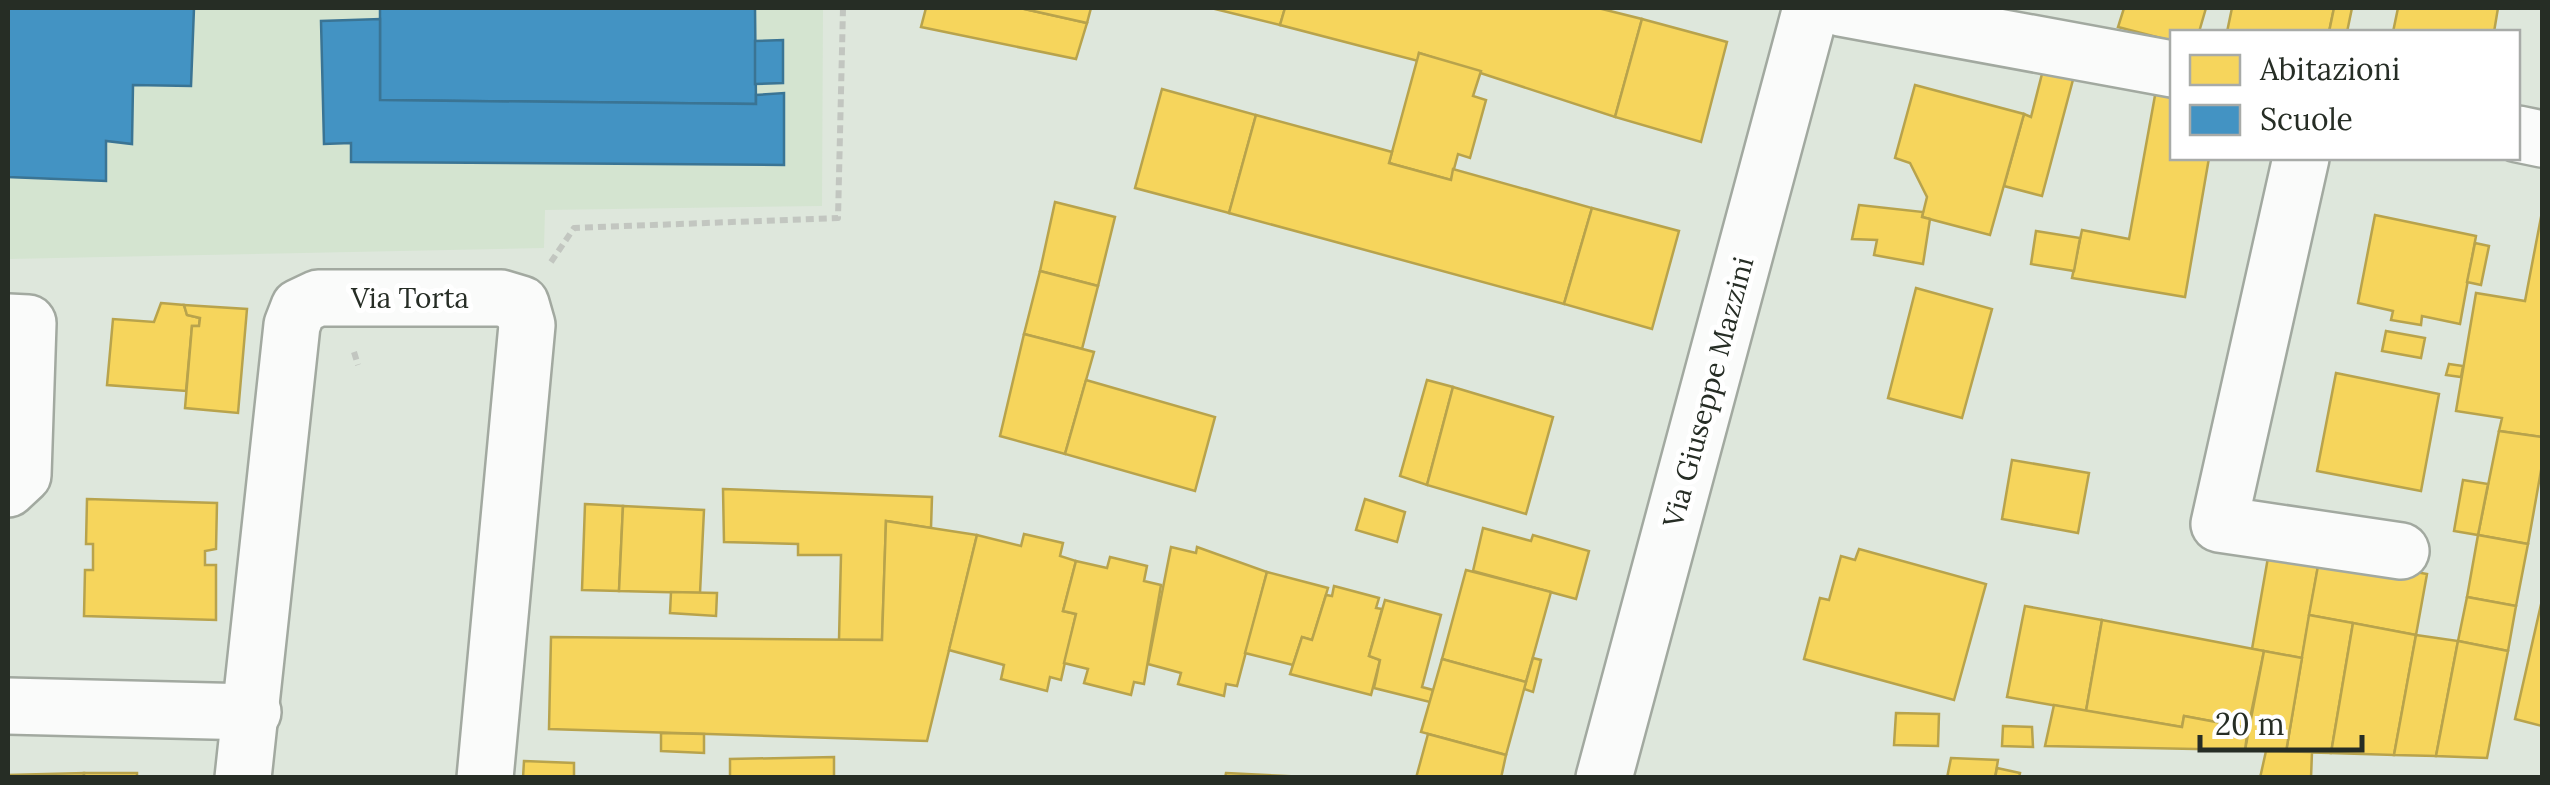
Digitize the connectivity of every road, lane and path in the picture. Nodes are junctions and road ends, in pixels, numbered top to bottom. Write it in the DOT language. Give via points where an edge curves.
graph roads {
  1 [pos="843,8"];
  2 [pos="1812,8"];
  3 [pos="1840,8"];
  4 [pos="2170,69"];
  5 [pos="2300,160"];
  6 [pos="521,304"];
  7 [pos="8,322"];
  8 [pos="16,386"];
  9 [pos="13,457"];
  10 [pos="2401,551"];
  11 [pos="8,706"];
  12 [pos="254,712"];
  13 [pos="243,778"];
  14 [pos="484,778"];
  15 [pos="1604,778"];
  1 -- 6 [label="path" via="838,218 574,228"];
  2 -- 15 [label="street, Via Giuseppe Mazzini"];
  3 -- 4 [label="street"];
  5 -- 10 [label="street" via="2220,524"];
  6 -- 12 [label="street, Via Torta" via="502,298 318,298 299,307"];
  6 -- 14 [label="street" via="527,325"];
  7 -- 8 [label="street" via="28,322"];
  8 -- 9 [label="street"];
  11 -- 12 [label="street"];
  12 -- 13 [label="street, Via Torta"];
}
